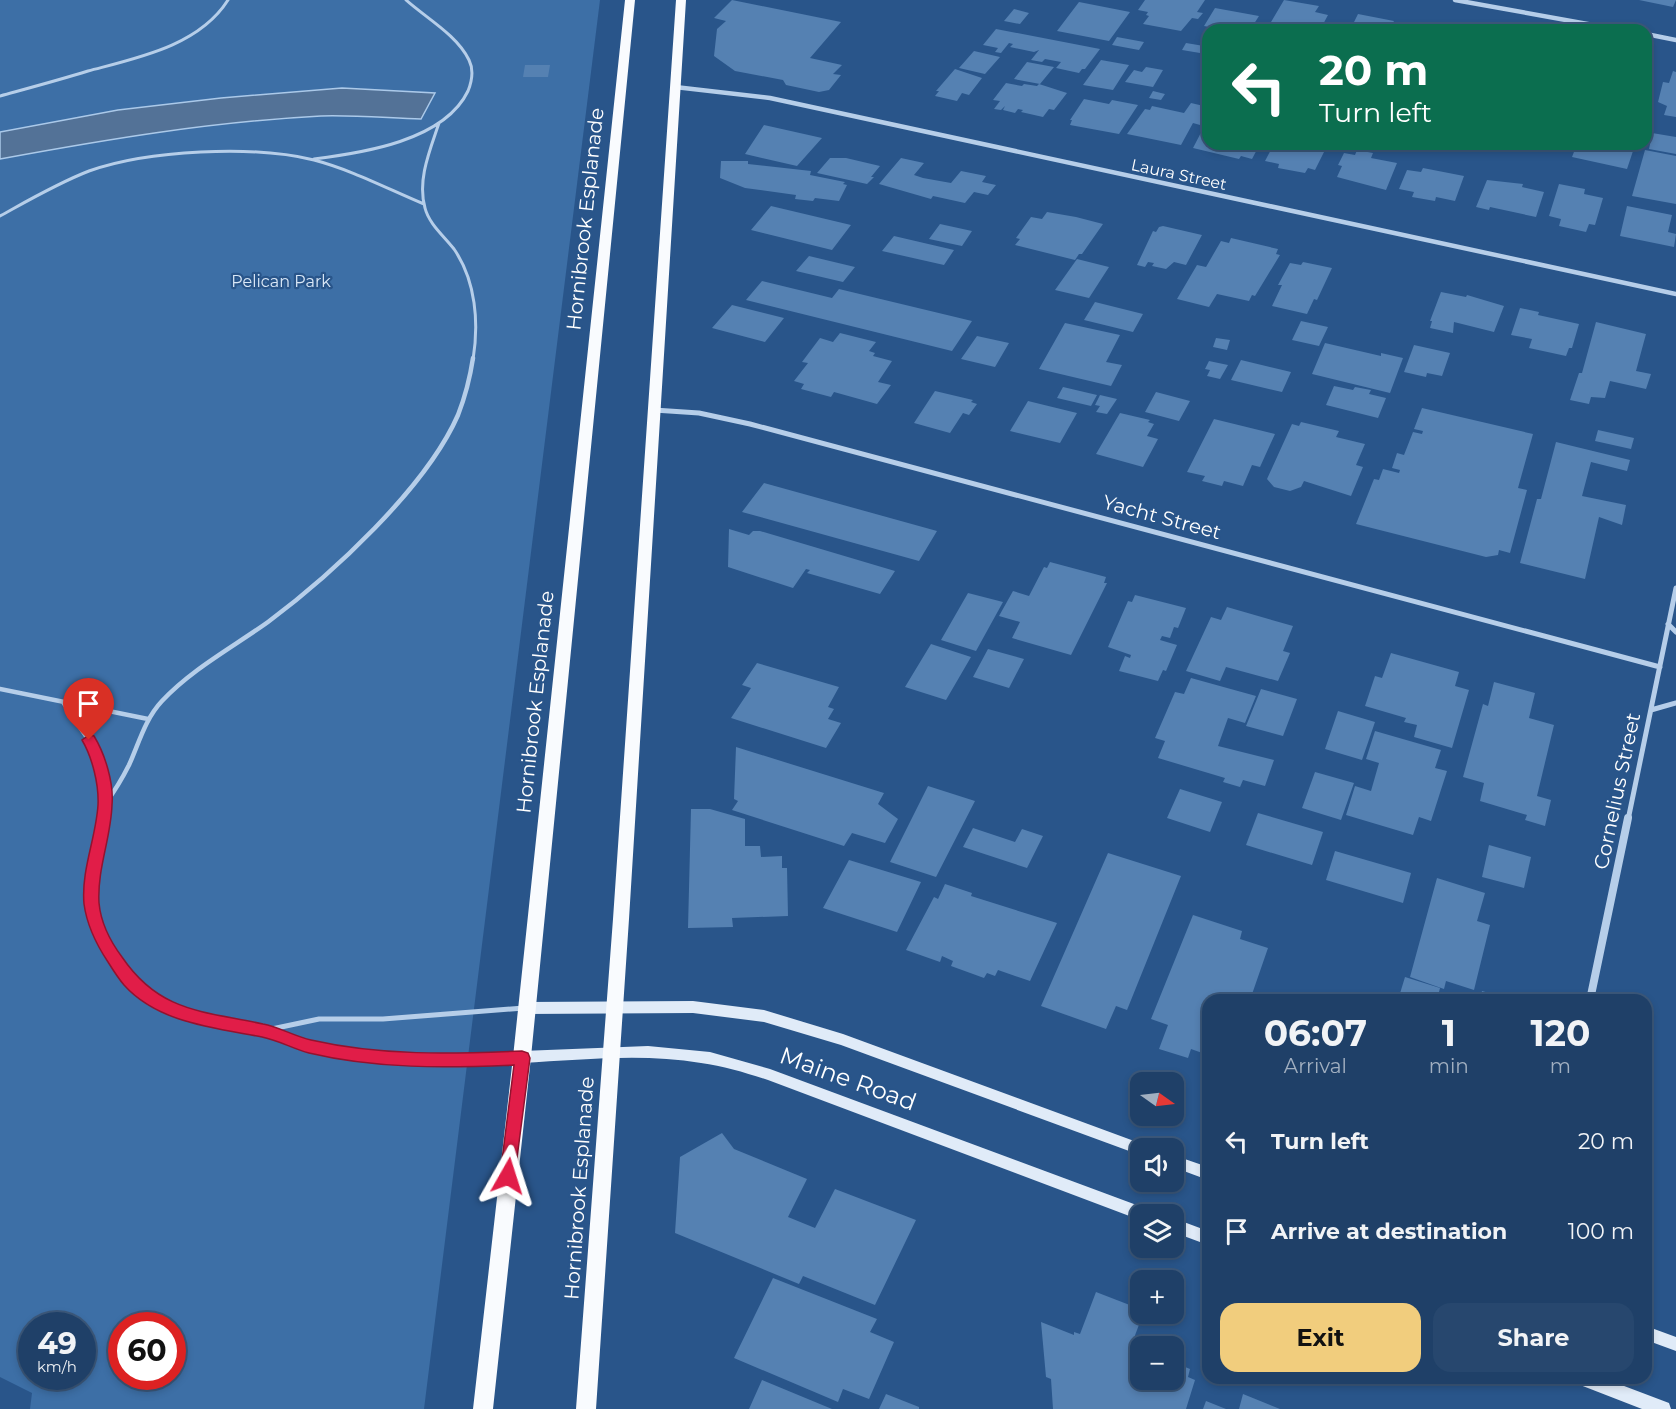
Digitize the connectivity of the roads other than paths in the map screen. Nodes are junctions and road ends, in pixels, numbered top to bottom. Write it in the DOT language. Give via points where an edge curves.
graph roads {
  1 [pos="228,0"];
  2 [pos="406,0"];
  3 [pos="630,0"];
  4 [pos="681,0"];
  5 [pos="1455,0"];
  6 [pos="1588,24"];
  7 [pos="1652,35"];
  8 [pos="1676,40"];
  9 [pos="675,87"];
  10 [pos="0,96"];
  11 [pos="439,123"];
  12 [pos="311,159"];
  13 [pos="424,204"];
  14 [pos="0,216"];
  15 [pos="1676,294"];
  16 [pos="654,410"];
  17 [pos="1676,588"];
  18 [pos="1668,624"];
  19 [pos="1676,632"];
  20 [pos="1660,668"];
  21 [pos="0,689"];
  22 [pos="63,702"];
  23 [pos="1676,703"];
  24 [pos="1651,711"];
  25 [pos="148,719"];
  26 [pos="105,804"];
  27 [pos="1591,994"];
  28 [pos="614,1007"];
  29 [pos="526,1008"];
  30 [pos="264,1031"];
  31 [pos="612,1052"];
  32 [pos="522,1058"];
  33 [pos="1130,1145"];
  34 [pos="1184,1165"];
  35 [pos="1202,1172"];
  36 [pos="1130,1209"];
  37 [pos="1184,1230"];
  38 [pos="1202,1236"];
  39 [pos="1652,1335"];
  40 [pos="1676,1344"];
  41 [pos="1597,1384"];
  42 [pos="483,1409"];
  43 [pos="586,1409"];
  44 [pos="1663,1409"];
  1 -- 10 [label="lane" via="200,29 169,46"];
  2 -- 11 [label="lane" via="470,62 471,87"];
  3 -- 29 [label="main road, Hornibrook Esplanade"];
  4 -- 9 [label="main road, Hornibrook Esplanade"];
  5 -- 6 [label="street"];
  7 -- 8 [label="street"];
  9 -- 15 [label="street, Laura Street" via="770,98"];
  9 -- 16 [label="main road, Hornibrook Esplanade"];
  11 -- 12 [label="lane" via="390,144 343,156"];
  11 -- 13 [label="lane" via="425,159"];
  12 -- 13 [label="lane" via="348,170"];
  12 -- 14 [label="lane" via="234,153 133,160 76,176"];
  13 -- 25 [label="lane" via="427,216 458,255 475,316 476,350 457,417 416,480 338,565 302,597 180,684"];
  16 -- 20 [label="street, Yacht Street" via="699,413 750,424"];
  16 -- 28 [label="main road, Hornibrook Esplanade"];
  17 -- 18 [label="street, Cornelius Street"];
  18 -- 19 [label="street"];
  18 -- 20 [label="street, Cornelius Street"];
  20 -- 24 [label="street, Cornelius Street"];
  21 -- 22 [label="lane"];
  22 -- 25 [label="lane"];
  22 -- 26 [label="lane" via="98,754"];
  23 -- 24 [label="street"];
  24 -- 27 [label="street, Cornelius Street"];
  25 -- 26 [label="lane" via="126,772"];
  26 -- 30 [label="lane" via="93,864 92,904 100,938 129,981 180,1013"];
  28 -- 29 [label="street, Maine Road"];
  28 -- 31 [label="main road, Hornibrook Esplanade"];
  28 -- 33 [label="street, Maine Road" via="726,1010 800,1026"];
  29 -- 30 [label="lane" via="383,1019 319,1019"];
  29 -- 32 [label="main road, Hornibrook Esplanade"];
  30 -- 32 [label="lane" via="309,1046 378,1058"];
  31 -- 32 [label="street, Maine Road"];
  31 -- 36 [label="street, Maine Road" via="690,1055 770,1075"];
  31 -- 43 [label="main road, Hornibrook Esplanade"];
  32 -- 42 [label="main road, Hornibrook Esplanade"];
  34 -- 35 [label="street"];
  37 -- 38 [label="street"];
  39 -- 40 [label="street"];
  41 -- 44 [label="street"];
}
